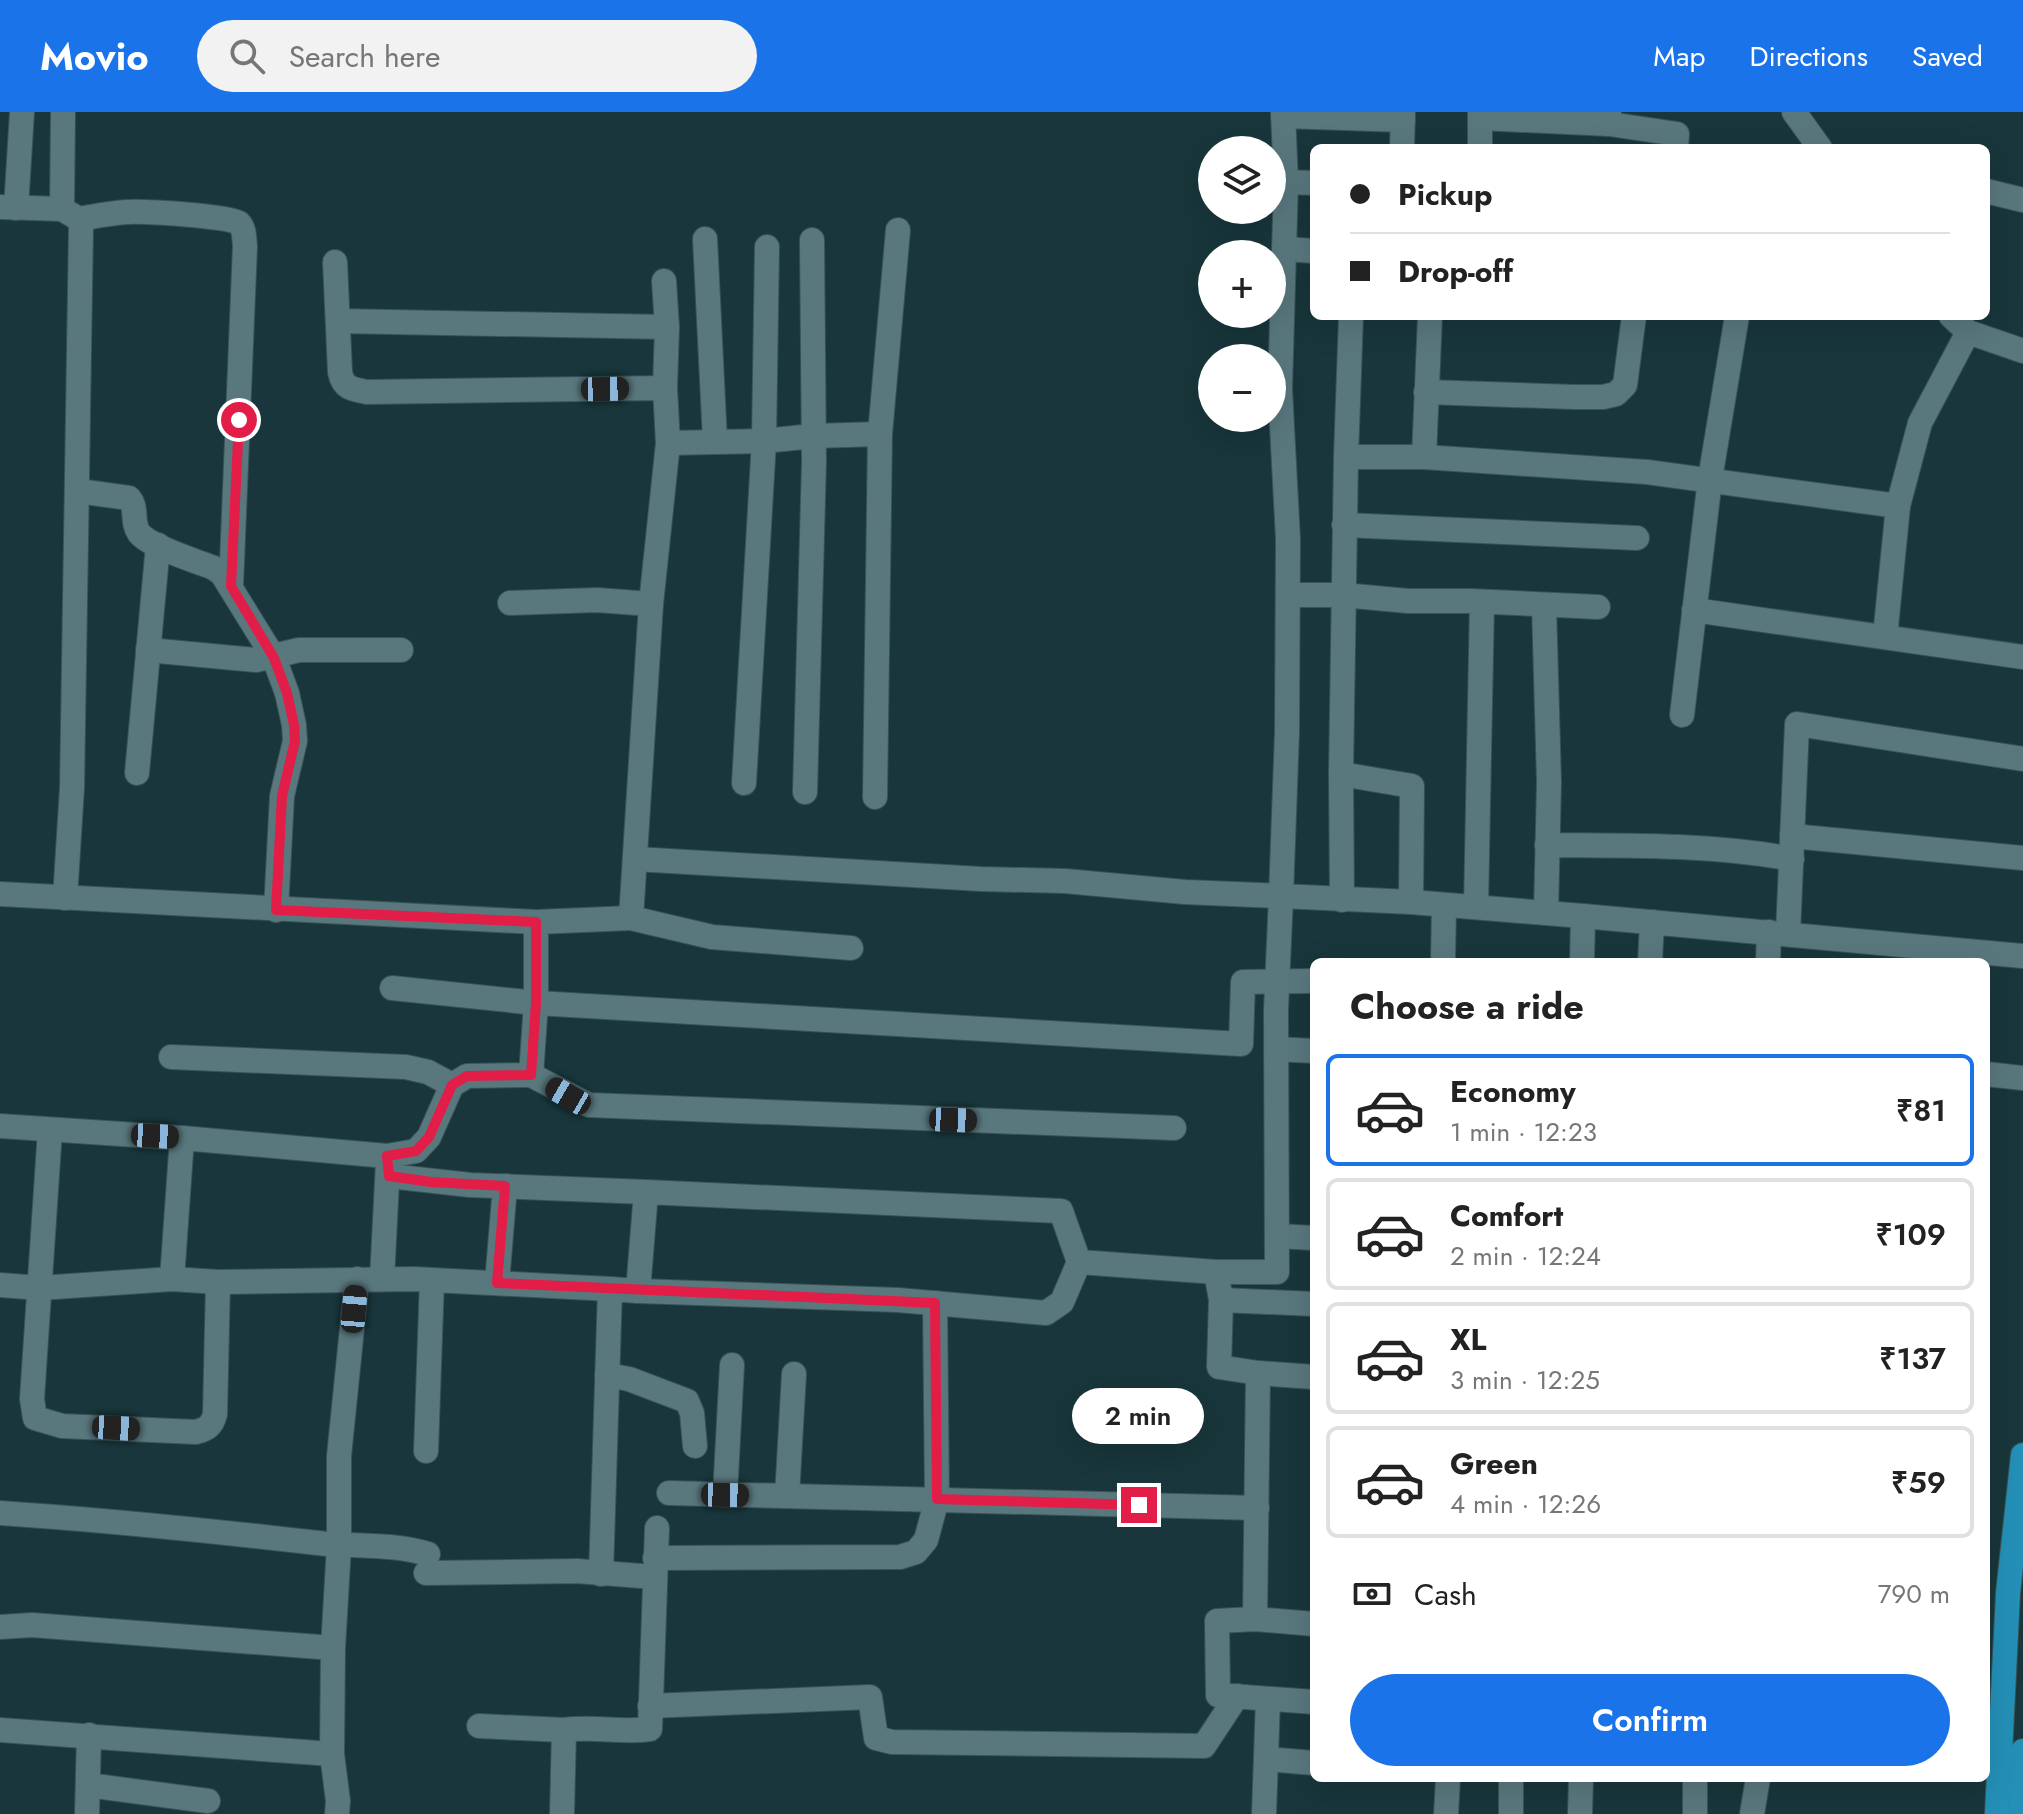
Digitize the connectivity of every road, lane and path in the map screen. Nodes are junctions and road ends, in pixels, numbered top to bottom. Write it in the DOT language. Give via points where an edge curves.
graph roads {
  1 [pos="22,112"];
  2 [pos="63,112"];
  3 [pos="1794,112"];
  4 [pos="1283,114"];
  5 [pos="1480,115"];
  6 [pos="1403,116"];
  7 [pos="1534,116"];
  8 [pos="1609,118"];
  9 [pos="1284,136"];
  10 [pos="1402,144"];
  11 [pos="1480,144"];
  12 [pos="1676,144"];
  13 [pos="1817,144"];
  14 [pos="1286,182"];
  15 [pos="1310,183"];
  16 [pos="1990,192"];
  17 [pos="2023,200"];
  18 [pos="8,208"];
  19 [pos="70,214"];
  20 [pos="898,230"];
  21 [pos="705,239"];
  22 [pos="812,240"];
  23 [pos="767,247"];
  24 [pos="1286,249"];
  25 [pos="1310,251"];
  26 [pos="335,262"];
  27 [pos="664,281"];
  28 [pos="1351,320"];
  29 [pos="1430,320"];
  30 [pos="1633,320"];
  31 [pos="1736,320"];
  32 [pos="338,321"];
  33 [pos="1960,324"];
  34 [pos="667,327"];
  35 [pos="1282,328"];
  36 [pos="2023,351"];
  37 [pos="665,388"];
  38 [pos="1426,392"];
  39 [pos="880,434"];
  40 [pos="813,436"];
  41 [pos="715,441"];
  42 [pos="764,441"];
  43 [pos="668,443"];
  44 [pos="1346,457"];
  45 [pos="1424,457"];
  46 [pos="1710,479"];
  47 [pos="78,491"];
  48 [pos="1898,506"];
  49 [pos="1344,525"];
  50 [pos="1637,538"];
  51 [pos="158,545"];
  52 [pos="231,586"];
  53 [pos="1288,595"];
  54 [pos="1343,595"];
  55 [pos="1482,602"];
  56 [pos="510,603"];
  57 [pos="651,604"];
  58 [pos="1544,605"];
  59 [pos="1598,607"];
  60 [pos="1694,610"];
  61 [pos="1885,637"];
  62 [pos="148,650"];
  63 [pos="401,650"];
  64 [pos="2023,657"];
  65 [pos="274,658"];
  66 [pos="1682,715"];
  67 [pos="2023,759"];
  68 [pos="137,773"];
  69 [pos="1341,774"];
  70 [pos="744,783"];
  71 [pos="805,792"];
  72 [pos="875,797"];
  73 [pos="1547,845"];
  74 [pos="1792,847"];
  75 [pos="2023,858"];
  76 [pos="635,859"];
  77 [pos="0,894"];
  78 [pos="1281,896"];
  79 [pos="65,898"];
  80 [pos="1342,900"];
  81 [pos="1411,902"];
  82 [pos="1444,905"];
  83 [pos="1476,907"];
  84 [pos="276,910"];
  85 [pos="1546,913"];
  86 [pos="1583,916"];
  87 [pos="631,918"];
  88 [pos="536,922"];
  89 [pos="1652,922"];
  90 [pos="1779,933"];
  91 [pos="851,948"];
  92 [pos="2023,956"];
  93 [pos="1443,958"];
  94 [pos="1582,958"];
  95 [pos="1650,958"];
  96 [pos="1770,958"];
  97 [pos="1278,980"];
  98 [pos="1310,981"];
  99 [pos="392,988"];
  100 [pos="536,1003"];
  101 [pos="1276,1049"];
  102 [pos="1310,1051"];
  103 [pos="171,1057"];
  104 [pos="1990,1074"];
  105 [pos="531,1075"];
  106 [pos="2023,1078"];
  107 [pos="452,1085"];
  108 [pos="0,1126"];
  109 [pos="1174,1128"];
  110 [pos="50,1130"];
  111 [pos="182,1138"];
  112 [pos="388,1166"];
  113 [pos="505,1186"];
  114 [pos="646,1192"];
  115 [pos="1277,1236"];
  116 [pos="1310,1238"];
  117 [pos="1079,1262"];
  118 [pos="1216,1272"];
  119 [pos="172,1279"];
  120 [pos="357,1279"];
  121 [pos="382,1279"];
  122 [pos="432,1280"];
  123 [pos="218,1282"];
  124 [pos="497,1283"];
  125 [pos="0,1285"];
  126 [pos="40,1288"];
  127 [pos="610,1289"];
  128 [pos="638,1291"];
  129 [pos="1221,1300"];
  130 [pos="935,1303"];
  131 [pos="1310,1304"];
  132 [pos="732,1365"];
  133 [pos="1258,1373"];
  134 [pos="794,1374"];
  135 [pos="607,1375"];
  136 [pos="1310,1377"];
  137 [pos="695,1446"];
  138 [pos="426,1451"];
  139 [pos="2023,1455"];
  140 [pos="669,1493"];
  141 [pos="725,1495"];
  142 [pos="787,1496"];
  143 [pos="937,1499"];
  144 [pos="1257,1508"];
  145 [pos="0,1513"];
  146 [pos="657,1528"];
  147 [pos="339,1546"];
  148 [pos="655,1568"];
  149 [pos="601,1574"];
  150 [pos="1255,1619"];
  151 [pos="1310,1624"];
  152 [pos="0,1627"];
  153 [pos="333,1648"];
  154 [pos="1995,1654"];
  155 [pos="1237,1696"];
  156 [pos="1268,1699"];
  157 [pos="1310,1702"];
  158 [pos="650,1706"];
  159 [pos="479,1726"];
  160 [pos="0,1730"];
  161 [pos="564,1730"];
  162 [pos="89,1735"];
  163 [pos="2023,1751"];
  164 [pos="332,1754"];
  165 [pos="1266,1759"];
  166 [pos="1310,1763"];
  167 [pos="1448,1782"];
  168 [pos="1511,1782"];
  169 [pos="1581,1782"];
  170 [pos="1695,1782"];
  171 [pos="1757,1782"];
  172 [pos="88,1785"];
  173 [pos="208,1801"];
  174 [pos="87,1814"];
  175 [pos="337,1814"];
  176 [pos="562,1814"];
  177 [pos="1264,1814"];
  178 [pos="1446,1814"];
  179 [pos="1511,1814"];
  180 [pos="1580,1814"];
  181 [pos="1695,1814"];
  182 [pos="1752,1814"];
  183 [pos="1997,1814"];
  184 [pos="2021,1814"];
  1 -- 18 [label="street"];
  2 -- 19 [label="street"];
  3 -- 13 [label="street"];
  4 -- 6 [label="street"];
  4 -- 9 [label="street"];
  5 -- 7 [label="street"];
  5 -- 11 [label="street"];
  6 -- 10 [label="street"];
  7 -- 8 [label="street"];
  8 -- 12 [label="street" via="1677,134"];
  14 -- 15 [label="street"];
  16 -- 17 [label="street"];
  18 -- 19 [label="street"];
  19 -- 47 [label="street" via="82,240"];
  19 -- 52 [label="street" via="132,211 230,219 244,231"];
  20 -- 39 [label="street"];
  21 -- 41 [label="street"];
  22 -- 40 [label="street"];
  23 -- 42 [label="street"];
  24 -- 25 [label="street"];
  26 -- 32 [label="street"];
  27 -- 34 [label="street"];
  28 -- 44 [label="street"];
  29 -- 38 [label="street"];
  30 -- 38 [label="street" via="1625,385 1616,394"];
  31 -- 46 [label="street"];
  32 -- 34 [label="street"];
  32 -- 37 [label="street" via="340,372 349,389"];
  33 -- 36 [label="street"];
  33 -- 48 [label="street" via="1920,423"];
  34 -- 37 [label="street"];
  35 -- 53 [label="street"];
  37 -- 43 [label="street"];
  38 -- 45 [label="street"];
  39 -- 40 [label="street"];
  39 -- 72 [label="street"];
  40 -- 42 [label="street"];
  40 -- 71 [label="street"];
  41 -- 42 [label="street"];
  41 -- 43 [label="street"];
  42 -- 70 [label="street"];
  43 -- 57 [label="street"];
  44 -- 45 [label="street"];
  44 -- 49 [label="street"];
  45 -- 46 [label="street"];
  46 -- 48 [label="street"];
  46 -- 60 [label="street"];
  47 -- 51 [label="street" via="129,498 137,530"];
  47 -- 79 [label="street"];
  48 -- 61 [label="street"];
  49 -- 50 [label="street"];
  49 -- 54 [label="street"];
  51 -- 52 [label="street" via="214,568"];
  51 -- 62 [label="street"];
  52 -- 65 [label="street"];
  53 -- 54 [label="street"];
  53 -- 78 [label="street"];
  54 -- 55 [label="street"];
  54 -- 69 [label="street"];
  55 -- 58 [label="street"];
  55 -- 83 [label="street"];
  56 -- 57 [label="street"];
  57 -- 76 [label="street"];
  58 -- 59 [label="street"];
  58 -- 73 [label="street"];
  60 -- 61 [label="street"];
  60 -- 66 [label="street"];
  61 -- 64 [label="street"];
  62 -- 65 [label="street" via="242,660"];
  62 -- 68 [label="street"];
  63 -- 65 [label="street" via="299,650"];
  65 -- 84 [label="street" via="287,693 295,741 282,796"];
  67 -- 74 [label="street" via="1797,724"];
  69 -- 80 [label="street"];
  69 -- 81 [label="street" via="1412,786"];
  73 -- 74 [label="street" via="1765,854"];
  73 -- 85 [label="street"];
  74 -- 75 [label="street"];
  74 -- 90 [label="street"];
  76 -- 78 [label="street"];
  76 -- 87 [label="street"];
  77 -- 79 [label="street"];
  78 -- 80 [label="street"];
  78 -- 97 [label="street"];
  79 -- 84 [label="street"];
  80 -- 81 [label="street"];
  81 -- 82 [label="street"];
  82 -- 83 [label="street"];
  82 -- 93 [label="street"];
  83 -- 85 [label="street"];
  84 -- 88 [label="street"];
  85 -- 86 [label="street"];
  86 -- 89 [label="street"];
  86 -- 94 [label="street"];
  87 -- 88 [label="street"];
  87 -- 91 [label="street" via="712,937"];
  88 -- 100 [label="street"];
  89 -- 90 [label="street"];
  89 -- 95 [label="street"];
  90 -- 92 [label="street"];
  90 -- 96 [label="street"];
  97 -- 98 [label="street"];
  97 -- 100 [label="street" via="1243,982 1241,1044"];
  97 -- 101 [label="street"];
  99 -- 100 [label="street"];
  100 -- 105 [label="street"];
  101 -- 102 [label="street"];
  101 -- 115 [label="street"];
  103 -- 107 [label="street" via="406,1067"];
  104 -- 106 [label="street"];
  105 -- 107 [label="street" via="467,1076"];
  105 -- 109 [label="street" via="589,1105"];
  107 -- 112 [label="street" via="429,1137"];
  108 -- 110 [label="street"];
  110 -- 111 [label="street"];
  110 -- 126 [label="street"];
  111 -- 112 [label="street"];
  111 -- 119 [label="street"];
  112 -- 113 [label="street" via="431,1182"];
  112 -- 121 [label="street"];
  113 -- 114 [label="street"];
  113 -- 124 [label="street"];
  114 -- 117 [label="street" via="1061,1211"];
  114 -- 128 [label="street"];
  115 -- 116 [label="street"];
  115 -- 118 [label="street" via="1277,1272"];
  117 -- 118 [label="street"];
  117 -- 130 [label="street" via="1062,1302 1046,1313"];
  118 -- 129 [label="street"];
  119 -- 123 [label="street"];
  119 -- 126 [label="street"];
  120 -- 121 [label="street"];
  120 -- 123 [label="street"];
  120 -- 147 [label="street" via="339,1456"];
  121 -- 122 [label="street"];
  122 -- 124 [label="street"];
  122 -- 138 [label="street"];
  123 -- 126 [label="street" via="215,1414 206,1429 196,1432 62,1426 35,1418"];
  124 -- 127 [label="street"];
  125 -- 126 [label="street"];
  127 -- 128 [label="street"];
  127 -- 135 [label="street"];
  128 -- 130 [label="street"];
  129 -- 131 [label="street"];
  129 -- 133 [label="street" via="1219,1367"];
  130 -- 143 [label="street"];
  132 -- 141 [label="street"];
  133 -- 136 [label="street"];
  133 -- 144 [label="street"];
  134 -- 142 [label="street"];
  135 -- 137 [label="street" via="687,1401"];
  135 -- 149 [label="street"];
  139 -- 154 [label="main road" via="2008,1593"];
  140 -- 141 [label="street"];
  141 -- 142 [label="street"];
  142 -- 143 [label="street"];
  143 -- 144 [label="street"];
  143 -- 148 [label="street" via="926,1540 916,1552 900,1557"];
  144 -- 150 [label="street"];
  145 -- 147 [label="street"];
  146 -- 148 [label="street"];
  147 -- 149 [label="street" via="404,1547 427,1564"];
  147 -- 153 [label="street"];
  148 -- 149 [label="street"];
  148 -- 158 [label="street"];
  150 -- 151 [label="street"];
  150 -- 155 [label="street" via="1217,1621 1218,1695"];
  152 -- 153 [label="street" via="32,1625"];
  153 -- 164 [label="street"];
  154 -- 183 [label="main road"];
  155 -- 156 [label="street"];
  155 -- 158 [label="street" via="1204,1746 892,1742 876,1738 870,1697"];
  156 -- 157 [label="street"];
  156 -- 165 [label="street"];
  158 -- 161 [label="street" via="650,1729"];
  159 -- 161 [label="street"];
  160 -- 162 [label="street"];
  161 -- 176 [label="street"];
  162 -- 164 [label="street"];
  162 -- 172 [label="street"];
  163 -- 184 [label="main road"];
  164 -- 175 [label="street"];
  165 -- 166 [label="street"];
  165 -- 177 [label="street"];
  167 -- 178 [label="street"];
  168 -- 179 [label="street"];
  169 -- 180 [label="street"];
  170 -- 181 [label="street"];
  171 -- 182 [label="street"];
  172 -- 173 [label="street"];
  172 -- 174 [label="street"];
}
